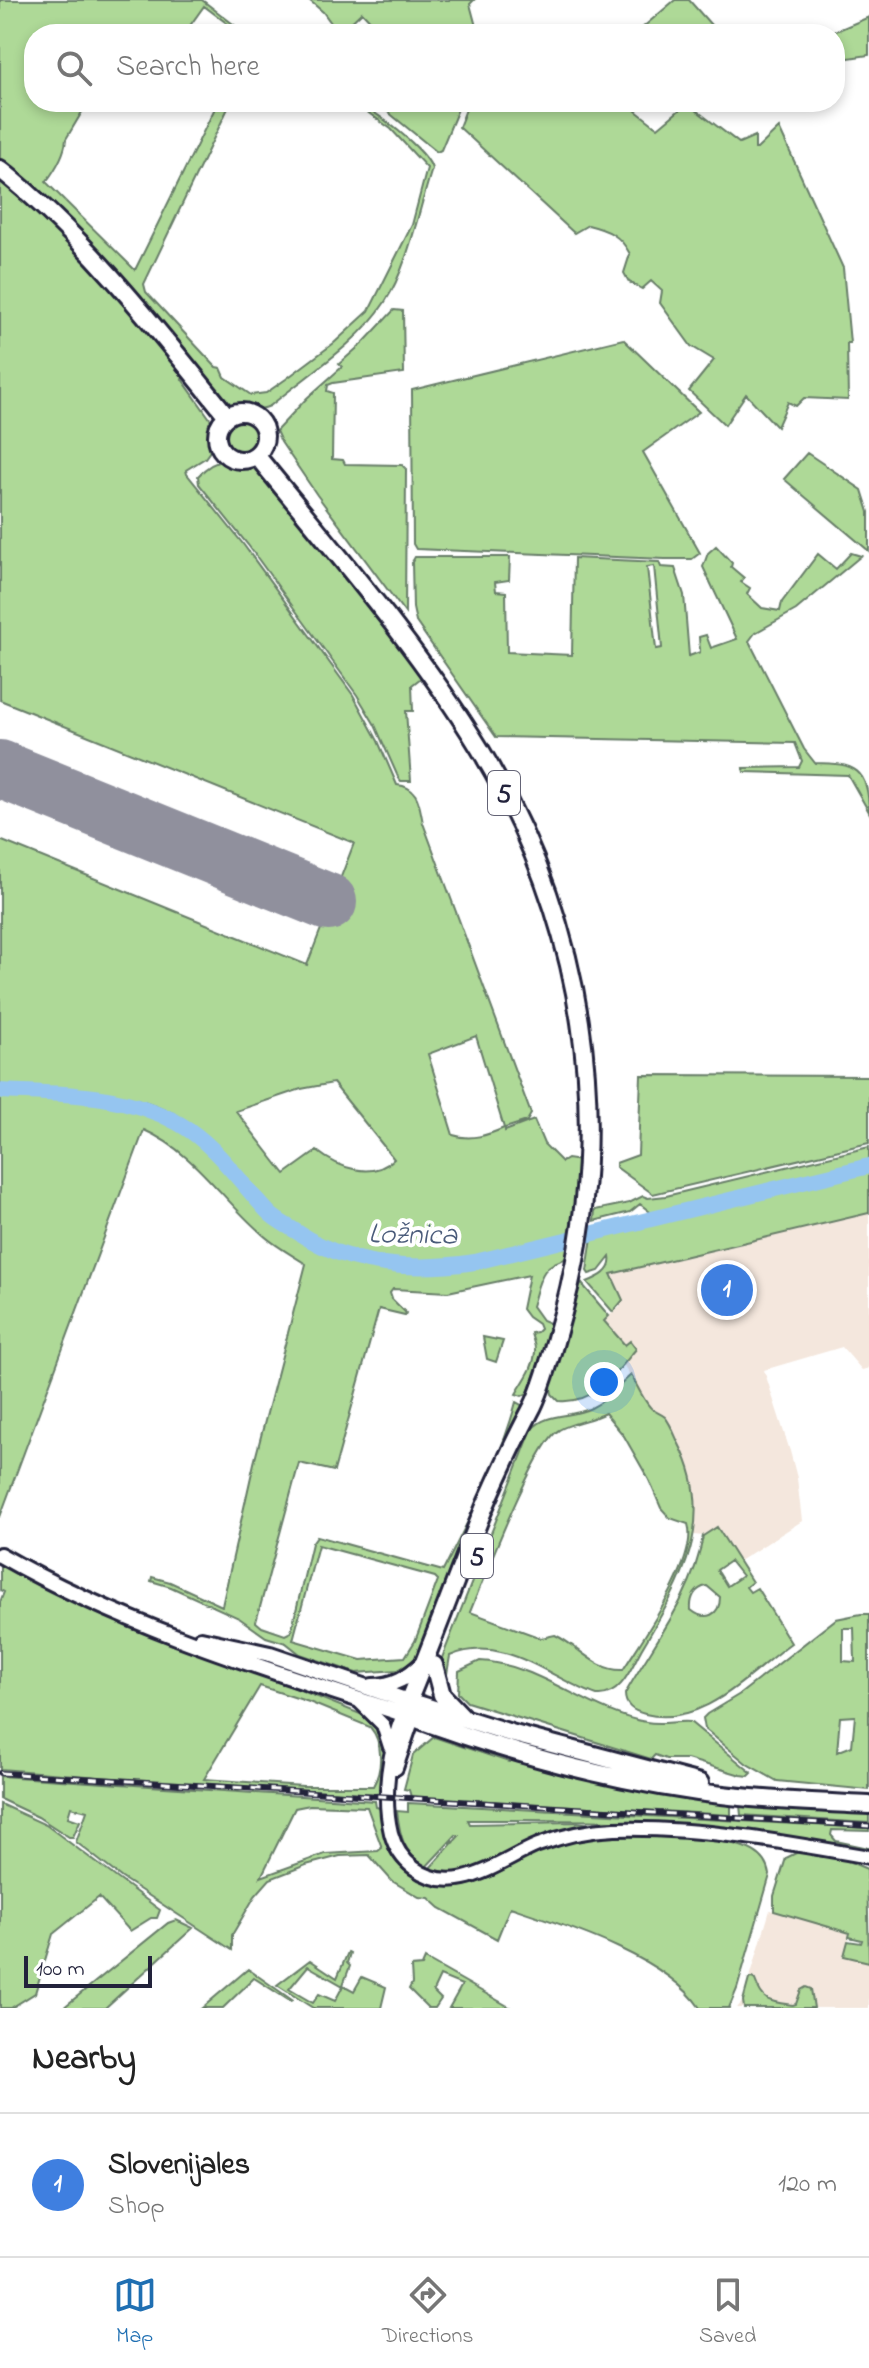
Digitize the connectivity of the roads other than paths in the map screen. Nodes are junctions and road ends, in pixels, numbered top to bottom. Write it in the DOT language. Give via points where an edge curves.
graph roads {
  1 [pos="0,169"];
  2 [pos="227,416"];
  3 [pos="256,455"];
  4 [pos="0,1555"];
  5 [pos="429,1663"];
  6 [pos="360,1692"];
  7 [pos="410,1709"];
  8 [pos="467,1719"];
  9 [pos="391,1752"];
  10 [pos="389,1794"];
  11 [pos="744,1796"];
  12 [pos="869,1805"];
  13 [pos="869,1857"];
  1 -- 2 [label="main road" via="75,237"];
  2 -- 3 [label="main road" via="244,412 261,422 264,441"];
  2 -- 3 [label="main road" via="218,429 219,447 231,458"];
  3 -- 5 [label="main road, 5" via="438,686 478,747 522,827 558,919 579,1011 588,1153 576,1258 530,1424"];
  4 -- 6 [label="main road" via="174,1638"];
  5 -- 6 [label="main road" via="396,1683"];
  5 -- 7 [label="main road, 5"];
  5 -- 8 [label="main road" via="442,1695"];
  6 -- 7 [label="main road"];
  6 -- 9 [label="street" via="383,1725"];
  7 -- 8 [label="main road"];
  7 -- 9 [label="street"];
  7 -- 10 [label="street"];
  7 -- 11 [label="main road" via="509,1749 594,1771"];
  8 -- 11 [label="main road"];
  9 -- 10 [label="street"];
  10 -- 13 [label="street" via="390,1826 399,1852 419,1871 444,1880 475,1876 546,1842 613,1829 719,1834"];
  11 -- 12 [label="main road"];
}
